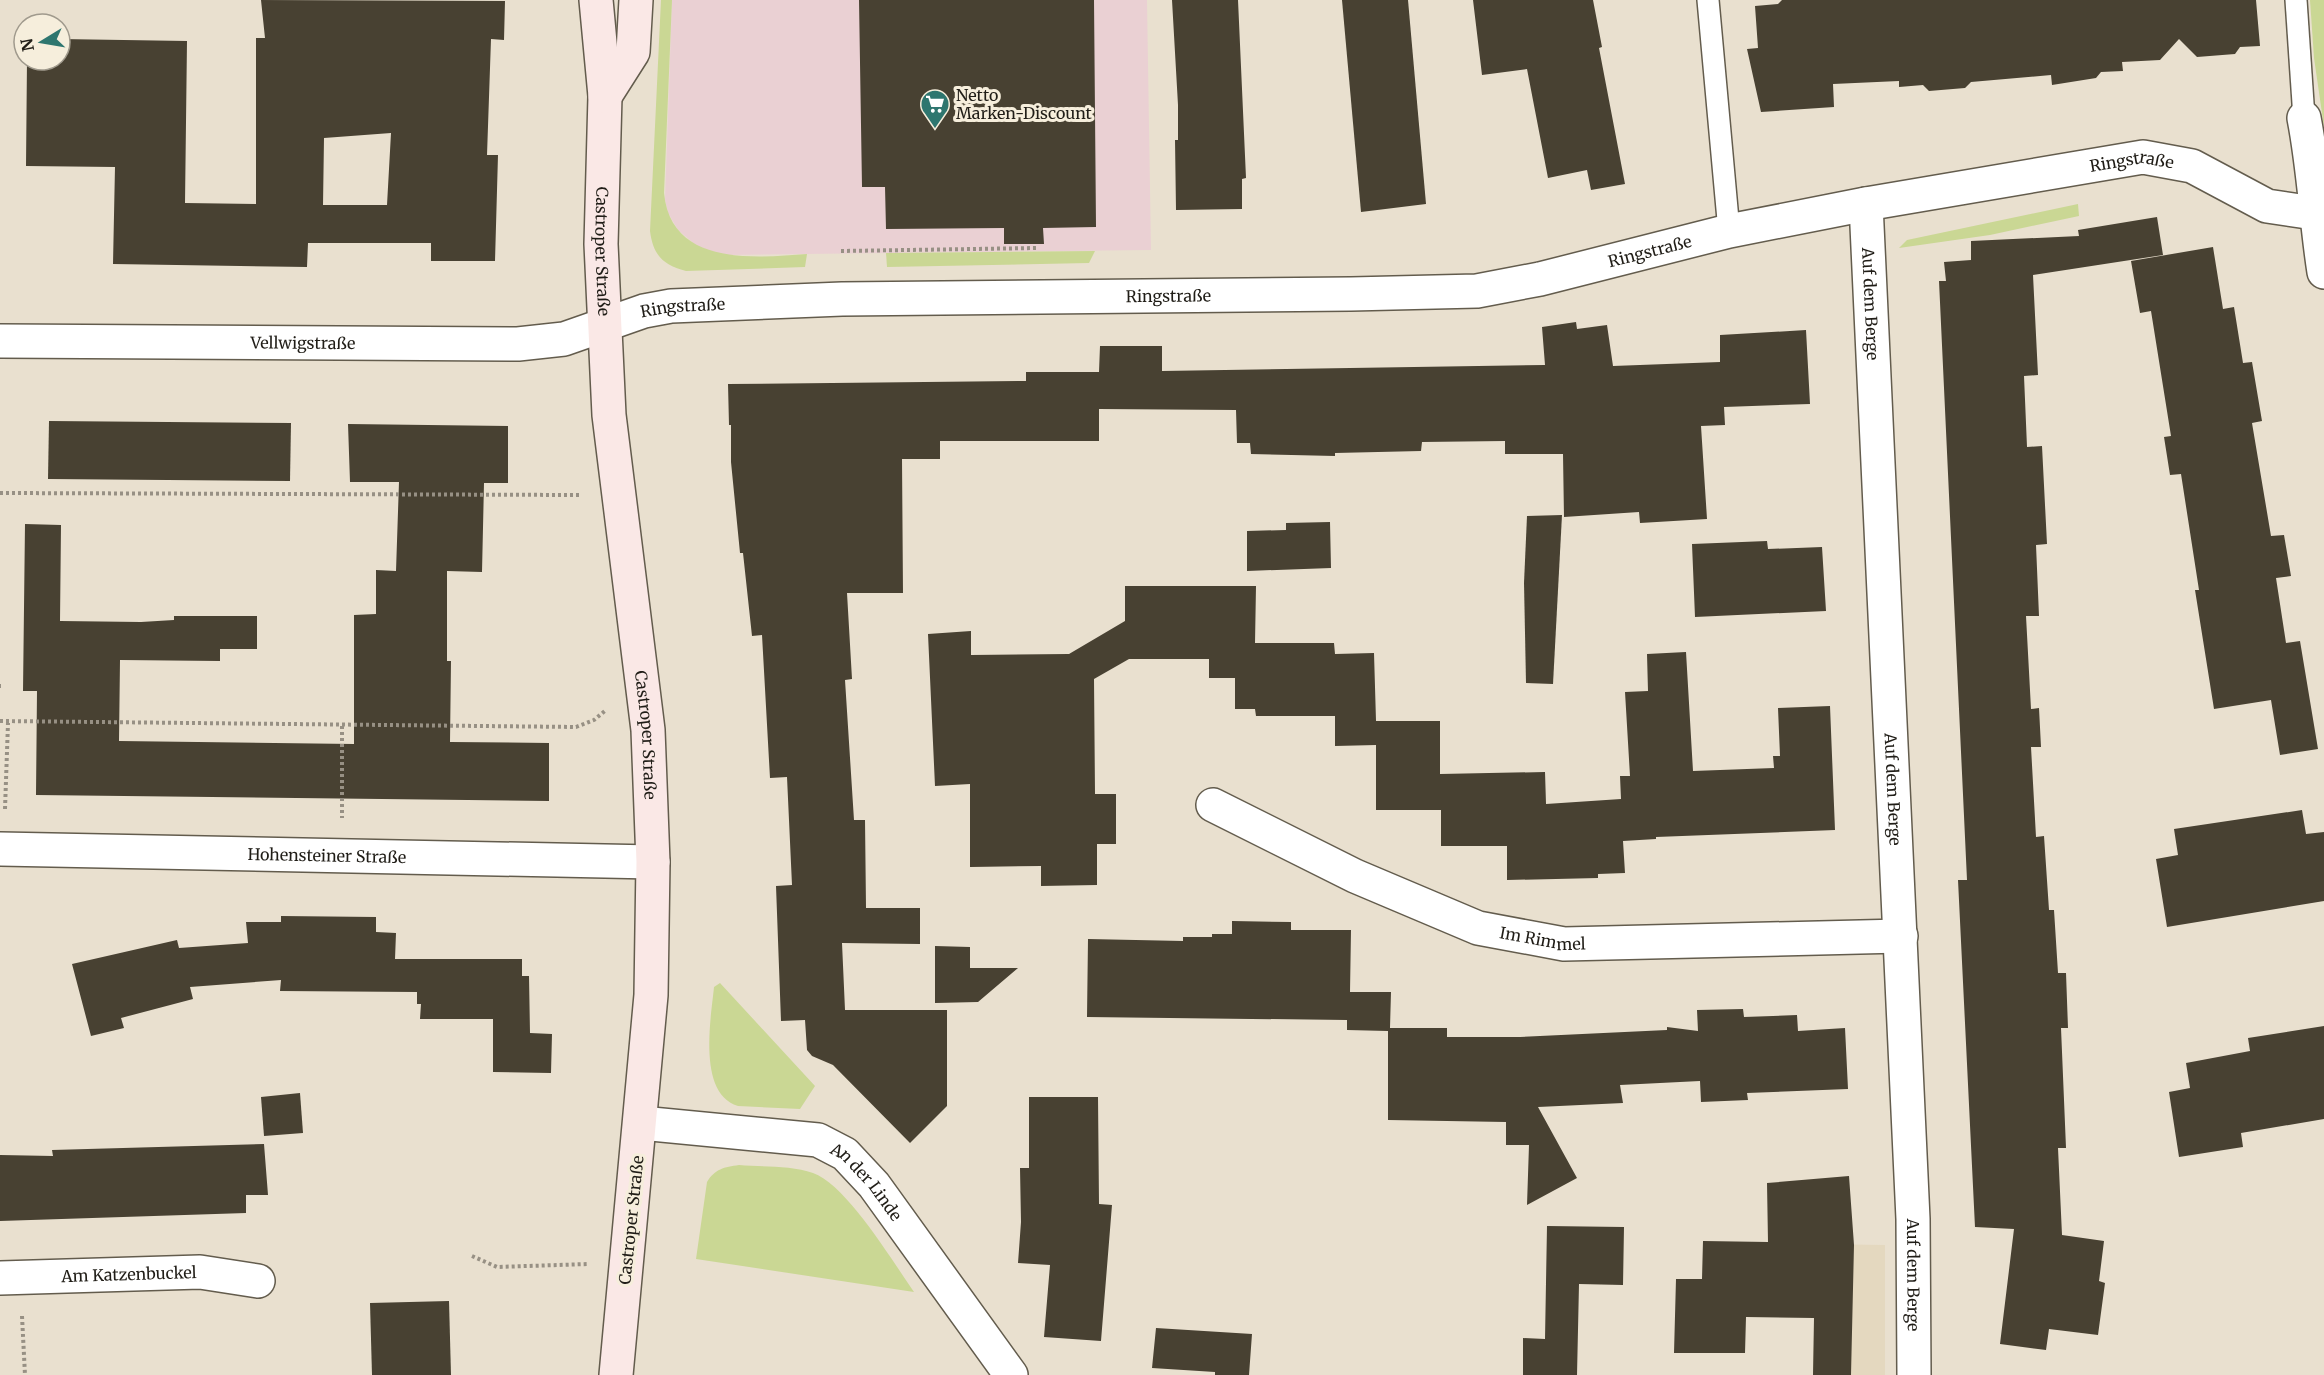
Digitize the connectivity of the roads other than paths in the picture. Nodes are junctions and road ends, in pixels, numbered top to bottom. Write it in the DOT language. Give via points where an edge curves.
graph roads {
  1 [pos="596,0"];
  2 [pos="636,0"];
  3 [pos="1708,0"];
  4 [pos="2296,0"];
  5 [pos="605,96"];
  6 [pos="2304,118"];
  7 [pos="1866,204"];
  8 [pos="2314,213"];
  9 [pos="1729,231"];
  10 [pos="2324,272"];
  11 [pos="604,326"];
  12 [pos="0,341"];
  13 [pos="1213,805"];
  14 [pos="2,849"];
  15 [pos="653,862"];
  16 [pos="1901,936"];
  17 [pos="641,1124"];
  18 [pos="10,1278"];
  19 [pos="258,1281"];
  20 [pos="616,1375"];
  21 [pos="1011,1375"];
  22 [pos="1914,1375"];
  1 -- 5 [label="main road, Castroper Straße"];
  2 -- 5 [label="main road" via="633,52"];
  3 -- 9 [label="lane"];
  4 -- 6 [label="lane"];
  5 -- 11 [label="main road, Castroper Straße" via="601,244"];
  6 -- 8 [label="street" via="2311,154"];
  7 -- 8 [label="street, Ringstraße" via="2143,157 2192,166 2267,206"];
  7 -- 9 [label="street, Ringstraße"];
  7 -- 16 [label="street, Auf dem Berge"];
  8 -- 10 [label="street"];
  9 -- 11 [label="street, Ringstraße" via="1477,291 830,299 671,306"];
  11 -- 12 [label="street, Vellwigstraße" via="564,339 519,344"];
  11 -- 15 [label="main road, Castroper Straße" via="609,415 648,730"];
  13 -- 16 [label="street, Im Rimmel" via="1355,876 1478,928 1564,944"];
  14 -- 15 [label="street, Hohensteiner Straße"];
  15 -- 17 [label="main road, Castroper Straße" via="651,995"];
  16 -- 22 [label="street, Auf dem Berge" via="1913,1219"];
  17 -- 20 [label="main road, Castroper Straße"];
  17 -- 21 [label="street, An der Linde" via="818,1140 845,1154 874,1185"];
  18 -- 19 [label="street, Am Katzenbuckel" via="200,1272"];
}
